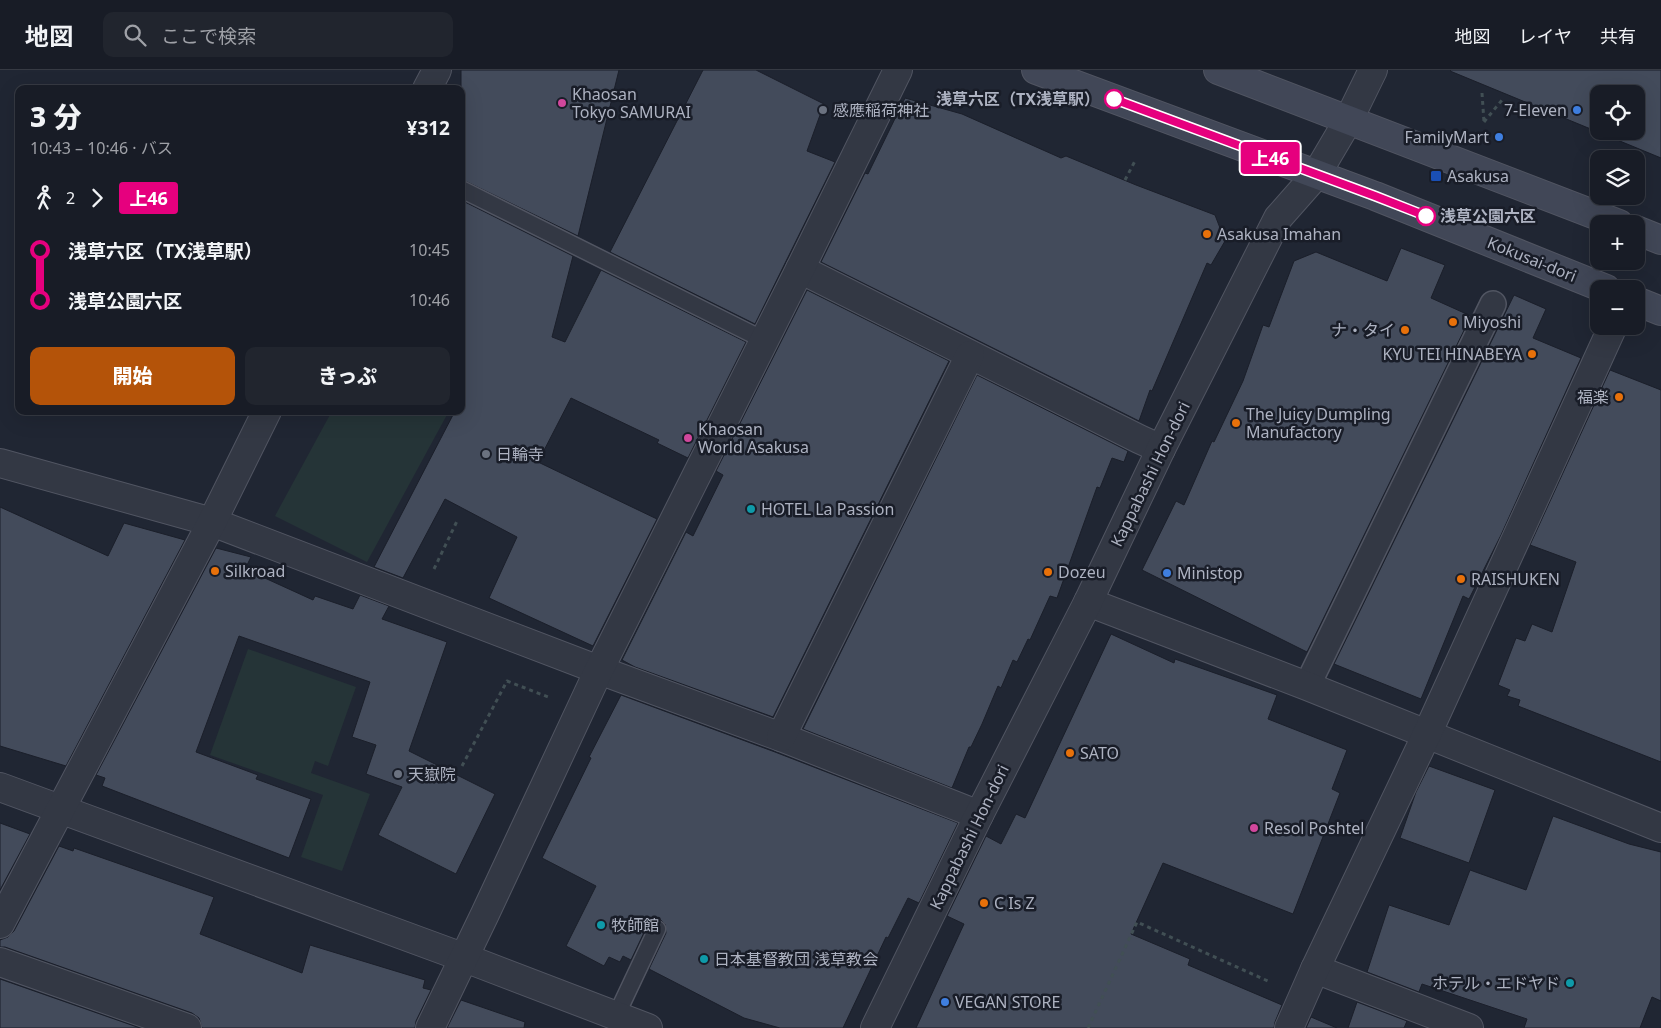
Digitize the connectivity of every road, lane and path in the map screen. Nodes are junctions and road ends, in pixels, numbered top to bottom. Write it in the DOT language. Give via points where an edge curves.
graph roads {
  1 [pos="437,70"];
  2 [pos="898,70"];
  3 [pos="1036,70"];
  4 [pos="1218,70"];
  5 [pos="1373,70"];
  6 [pos="430,85"];
  7 [pos="1482,93"];
  8 [pos="1502,100"];
  9 [pos="1348,119"];
  10 [pos="1135,161"];
  11 [pos="1316,174"];
  12 [pos="1125,180"];
  13 [pos="465,191"];
  14 [pos="1596,215"];
  15 [pos="800,269"];
  16 [pos="1590,283"];
  17 [pos="1493,304"];
  18 [pos="1645,305"];
  19 [pos="1661,311"];
  20 [pos="1610,335"];
  21 [pos="764,340"];
  22 [pos="970,355"];
  23 [pos="265,415"];
  24 [pos="1161,449"];
  25 [pos="0,463"];
  26 [pos="458,519"];
  27 [pos="212,522"];
  28 [pos="418,600"];
  29 [pos="1088,602"];
  30 [pos="599,670"];
  31 [pos="1307,686"];
  32 [pos="581,710"];
  33 [pos="1427,734"];
  34 [pos="781,737"];
  35 [pos="462,766"];
  36 [pos="0,787"];
  37 [pos="60,810"];
  38 [pos="979,815"];
  39 [pos="1661,828"];
  40 [pos="0,924"];
  41 [pos="657,929"];
  42 [pos="465,958"];
  43 [pos="0,962"];
  44 [pos="1314,970"];
  45 [pos="1302,997"];
  46 [pos="616,1016"];
  47 [pos="187,1028"];
  48 [pos="430,1028"];
  49 [pos="648,1028"];
  50 [pos="875,1028"];
  51 [pos="1088,1028"];
  52 [pos="1289,1028"];
  53 [pos="1470,1028"];
  1 -- 6 [label="street"];
  2 -- 15 [label="street"];
  3 -- 11 [label="main road, Kokusai-dori"];
  4 -- 9 [label="main road"];
  5 -- 9 [label="street, Kappabashi Hon-dori"];
  7 -- 8 [label="path" via="1484,122"];
  9 -- 11 [label="street, Kappabashi Hon-dori"];
  9 -- 14 [label="main road"];
  10 -- 12 [label="path"];
  11 -- 16 [label="main road, Kokusai-dori"];
  11 -- 24 [label="street, Kappabashi Hon-dori" via="1278,218"];
  13 -- 21 [label="lane"];
  15 -- 21 [label="street"];
  15 -- 22 [label="street"];
  17 -- 31 [label="street"];
  18 -- 19 [label="main road"];
  20 -- 33 [label="street"];
  21 -- 30 [label="street"];
  22 -- 24 [label="street"];
  22 -- 34 [label="street"];
  23 -- 27 [label="street"];
  24 -- 29 [label="street, Kappabashi Hon-dori"];
  25 -- 27 [label="street"];
  26 -- 28 [label="path"];
  27 -- 28 [label="street"];
  27 -- 37 [label="street"];
  28 -- 30 [label="street"];
  29 -- 31 [label="street"];
  29 -- 38 [label="street, Kappabashi Hon-dori"];
  30 -- 32 [label="street"];
  30 -- 34 [label="street"];
  31 -- 33 [label="street"];
  32 -- 35 [label="path" via="507,681"];
  32 -- 42 [label="street"];
  33 -- 39 [label="street"];
  33 -- 44 [label="street"];
  34 -- 38 [label="street"];
  36 -- 37 [label="street"];
  37 -- 40 [label="street"];
  37 -- 42 [label="street"];
  38 -- 50 [label="street, Kappabashi Hon-dori"];
  41 -- 46 [label="lane"];
  42 -- 46 [label="street"];
  42 -- 48 [label="street"];
  43 -- 47 [label="street"];
  44 -- 45 [label="street"];
  44 -- 53 [label="street"];
  45 -- 51 [label="path" via="1137,922"];
  45 -- 52 [label="street"];
  46 -- 49 [label="street"];
}
